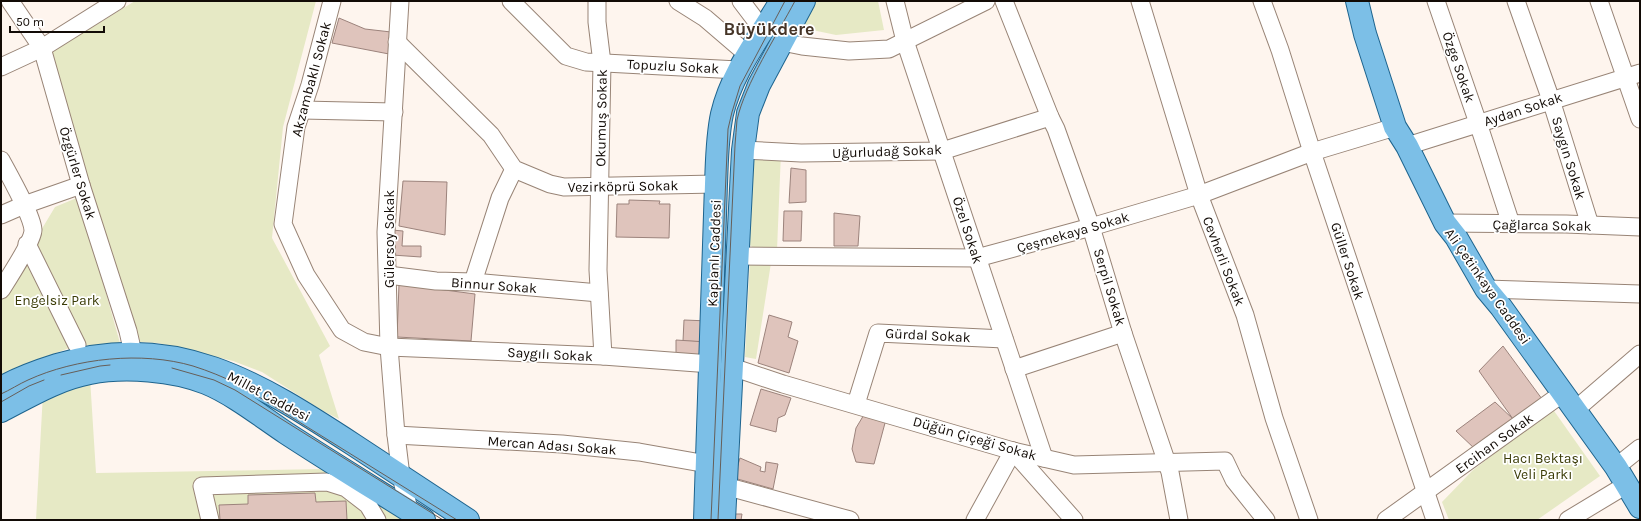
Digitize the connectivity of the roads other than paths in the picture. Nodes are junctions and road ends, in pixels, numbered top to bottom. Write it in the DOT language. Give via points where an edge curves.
graph roads {
  1 [pos="10,1"];
  2 [pos="117,1"];
  3 [pos="332,1"];
  4 [pos="400,1"];
  5 [pos="511,1"];
  6 [pos="597,1"];
  7 [pos="678,1"];
  8 [pos="741,1"];
  9 [pos="781,1"];
  10 [pos="804,1"];
  11 [pos="895,1"];
  12 [pos="986,1"];
  13 [pos="1004,1"];
  14 [pos="1140,1"];
  15 [pos="1262,1"];
  16 [pos="1357,1"];
  17 [pos="1436,1"];
  18 [pos="1516,1"];
  19 [pos="1599,1"];
  20 [pos="763,30"];
  21 [pos="905,41"];
  22 [pos="397,42"];
  23 [pos="782,42"];
  24 [pos="42,48"];
  25 [pos="743,62"];
  26 [pos="602,63"];
  27 [pos="1,67"];
  28 [pos="1632,76"];
  29 [pos="1551,100"];
  30 [pos="302,110"];
  31 [pos="394,112"];
  32 [pos="1050,117"];
  33 [pos="1640,119"];
  34 [pos="1478,123"];
  35 [pos="1395,127"];
  36 [pos="1407,146"];
  37 [pos="743,150"];
  38 [pos="942,151"];
  39 [pos="1312,152"];
  40 [pos="1,160"];
  41 [pos="514,169"];
  42 [pos="716,184"];
  43 [pos="81,185"];
  44 [pos="599,188"];
  45 [pos="1199,195"];
  46 [pos="24,205"];
  47 [pos="1,215"];
  48 [pos="1445,223"];
  49 [pos="1511,224"];
  50 [pos="1590,225"];
  51 [pos="1092,227"];
  52 [pos="1640,227"];
  53 [pos="28,244"];
  54 [pos="738,256"];
  55 [pos="977,258"];
  56 [pos="388,276"];
  57 [pos="473,282"];
  58 [pos="1486,289"];
  59 [pos="1,290"];
  60 [pos="600,293"];
  61 [pos="1640,294"];
  62 [pos="1124,333"];
  63 [pos="1004,339"];
  64 [pos="77,345"];
  65 [pos="389,347"];
  66 [pos="133,353"];
  67 [pos="1640,354"];
  68 [pos="603,356"];
  69 [pos="721,366"];
  70 [pos="1014,369"];
  71 [pos="1,388"];
  72 [pos="1569,401"];
  73 [pos="856,404"];
  74 [pos="1,410"];
  75 [pos="396,435"];
  76 [pos="1640,448"];
  77 [pos="1013,451"];
  78 [pos="1044,458"];
  79 [pos="1168,463"];
  80 [pos="708,464"];
  81 [pos="401,476"];
  82 [pos="1621,476"];
  83 [pos="725,486"];
  84 [pos="1425,492"];
  85 [pos="1640,507"];
  86 [pos="415,517"];
  87 [pos="210,520"];
  88 [pos="377,520"];
  89 [pos="468,520"];
  90 [pos="705,520"];
  91 [pos="724,520"];
  92 [pos="850,520"];
  93 [pos="975,520"];
  94 [pos="1074,520"];
  95 [pos="1179,520"];
  96 [pos="1266,520"];
  97 [pos="1309,520"];
  98 [pos="1386,520"];
  99 [pos="1435,520"];
  100 [pos="1568,520"];
  1 -- 24 [label="street, Özgürler Sokak"];
  2 -- 24 [label="street"];
  3 -- 30 [label="street, Akzambaklı Sokak"];
  4 -- 22 [label="street, Gülersoy Sokak"];
  5 -- 26 [label="street, Topuzlu Sokak" via="566,56 586,62"];
  6 -- 26 [label="street, Okumuş Sokak"];
  7 -- 25 [label="street" via="705,18"];
  8 -- 20 [label="street"];
  9 -- 20 [label="main road, Kaplanlı Caddesi"];
  10 -- 23 [label="main road, Kaplanlı Caddesi"];
  11 -- 21 [label="street, Özel Sokak"];
  12 -- 21 [label="street"];
  13 -- 32 [label="street, Serpil Sokak"];
  14 -- 45 [label="street, Cevherli Sokak"];
  15 -- 39 [label="street, Güller Sokak"];
  16 -- 35 [label="main road, Ali Çetinkaya Caddesi" via="1364,34"];
  17 -- 34 [label="street, Özge Sokak"];
  18 -- 29 [label="street, Saygın Sokak"];
  19 -- 28 [label="street"];
  20 -- 25 [label="main road, Kaplanlı Caddesi"];
  21 -- 23 [label="street" via="889,50 849,51"];
  21 -- 38 [label="street, Özel Sokak"];
  22 -- 31 [label="street, Gülersoy Sokak"];
  22 -- 41 [label="street" via="491,135"];
  23 -- 37 [label="main road, Kaplanlı Caddesi" via="759,85 748,113"];
  24 -- 27 [label="street"];
  24 -- 43 [label="street, Özgürler Sokak"];
  25 -- 26 [label="street, Topuzlu Sokak"];
  25 -- 42 [label="main road, Kaplanlı Caddesi" via="722,115"];
  26 -- 44 [label="street, Okumuş Sokak"];
  28 -- 29 [label="street, Aydan Sokak"];
  28 -- 33 [label="street"];
  29 -- 34 [label="street, Aydan Sokak"];
  29 -- 50 [label="street, Saygın Sokak"];
  30 -- 31 [label="street"];
  30 -- 65 [label="street, Akzambaklı Sokak" via="296,127 283,224 306,275 342,330 364,342"];
  31 -- 56 [label="street, Gülersoy Sokak" via="386,232"];
  32 -- 38 [label="street, Uğurludağ Sokak"];
  32 -- 51 [label="street, Serpil Sokak"];
  34 -- 36 [label="street, Aydan Sokak"];
  34 -- 49 [label="street, Özge Sokak"];
  35 -- 36 [label="main road, Ali Çetinkaya Caddesi"];
  35 -- 39 [label="street, Çeşmekaya Sokak"];
  36 -- 48 [label="main road, Ali Çetinkaya Caddesi"];
  37 -- 38 [label="street, Uğurludağ Sokak" via="801,153"];
  37 -- 54 [label="main road, Kaplanlı Caddesi"];
  38 -- 55 [label="street, Özel Sokak"];
  39 -- 45 [label="street, Çeşmekaya Sokak"];
  39 -- 84 [label="street, Güller Sokak"];
  40 -- 46 [label="street"];
  41 -- 44 [label="street, Vezirköprü Sokak" via="550,184"];
  41 -- 57 [label="street" via="500,198"];
  42 -- 44 [label="street, Vezirköprü Sokak"];
  42 -- 69 [label="main road, Kaplanlı Caddesi"];
  43 -- 46 [label="street"];
  43 -- 66 [label="street, Özgürler Sokak"];
  44 -- 60 [label="street, Okumuş Sokak"];
  45 -- 51 [label="street, Çeşmekaya Sokak"];
  45 -- 97 [label="street, Cevherli Sokak" via="1245,315 1274,418"];
  46 -- 47 [label="street"];
  46 -- 53 [label="street" via="33,231"];
  48 -- 49 [label="street, Çağlarca Sokak"];
  48 -- 58 [label="main road, Ali Çetinkaya Caddesi" via="1456,236"];
  49 -- 50 [label="street, Çağlarca Sokak"];
  50 -- 52 [label="street, Çağlarca Sokak"];
  51 -- 55 [label="street, Çeşmekaya Sokak"];
  51 -- 62 [label="street, Serpil Sokak"];
  53 -- 59 [label="street"];
  53 -- 64 [label="street"];
  54 -- 55 [label="street, Çeşmekaya Sokak"];
  54 -- 69 [label="main road, Kaplanlı Caddesi"];
  55 -- 63 [label="street, Özel Sokak"];
  56 -- 57 [label="street, Binnur Sokak"];
  56 -- 65 [label="street, Gülersoy Sokak"];
  57 -- 60 [label="street, Binnur Sokak"];
  58 -- 61 [label="street"];
  58 -- 72 [label="main road, Ali Çetinkaya Caddesi"];
  60 -- 68 [label="street, Okumuş Sokak"];
  62 -- 70 [label="street"];
  62 -- 79 [label="street, Serpil Sokak"];
  63 -- 70 [label="street, Özel Sokak"];
  63 -- 73 [label="street, Gürdal Sokak" via="878,333"];
  65 -- 68 [label="street, Saygılı Sokak"];
  65 -- 75 [label="street, Gülersoy Sokak"];
  66 -- 71 [label="main road, Millet Caddesi" via="104,354 76,360 46,369"];
  66 -- 81 [label="main road, Millet Caddesi" via="172,356 213,367 250,382 325,426"];
  67 -- 72 [label="street, Ercihan Sokak"];
  68 -- 69 [label="street, Saygılı Sokak"];
  69 -- 73 [label="street, Düğün Çiçeği Sokak"];
  69 -- 80 [label="main road, Kaplanlı Caddesi"];
  69 -- 83 [label="main road, Kaplanlı Caddesi"];
  70 -- 78 [label="street, Özel Sokak"];
  72 -- 82 [label="main road, Ali Çetinkaya Caddesi"];
  72 -- 84 [label="street, Ercihan Sokak"];
  73 -- 77 [label="street, Düğün Çiçeği Sokak"];
  74 -- 86 [label="main road, Millet Caddesi" via="62,381 90,373 123,369 184,376 228,395"];
  75 -- 80 [label="street, Mercan Adası Sokak" via="562,444 639,452"];
  75 -- 81 [label="street, Gülersoy Sokak"];
  76 -- 82 [label="street"];
  77 -- 78 [label="street, Düğün Çiçeği Sokak"];
  77 -- 93 [label="street"];
  77 -- 94 [label="street"];
  78 -- 79 [label="street, Düğün Çiçeği Sokak" via="1074,465"];
  79 -- 95 [label="street, Serpil Sokak"];
  79 -- 96 [label="street, Düğün Çiçeği Sokak" via="1225,461 1234,480"];
  80 -- 90 [label="main road, Kaplanlı Caddesi"];
  81 -- 86 [label="street, Gülersoy Sokak"];
  81 -- 89 [label="main road, Millet Caddesi"];
  82 -- 85 [label="main road, Ali Çetinkaya Caddesi"];
  82 -- 100 [label="street"];
  83 -- 91 [label="main road, Kaplanlı Caddesi"];
  83 -- 92 [label="street"];
  84 -- 98 [label="street, Ercihan Sokak"];
  84 -- 99 [label="street, Güller Sokak"];
  87 -- 88 [label="street" via="202,486 327,482 346,488 368,505"];
}
